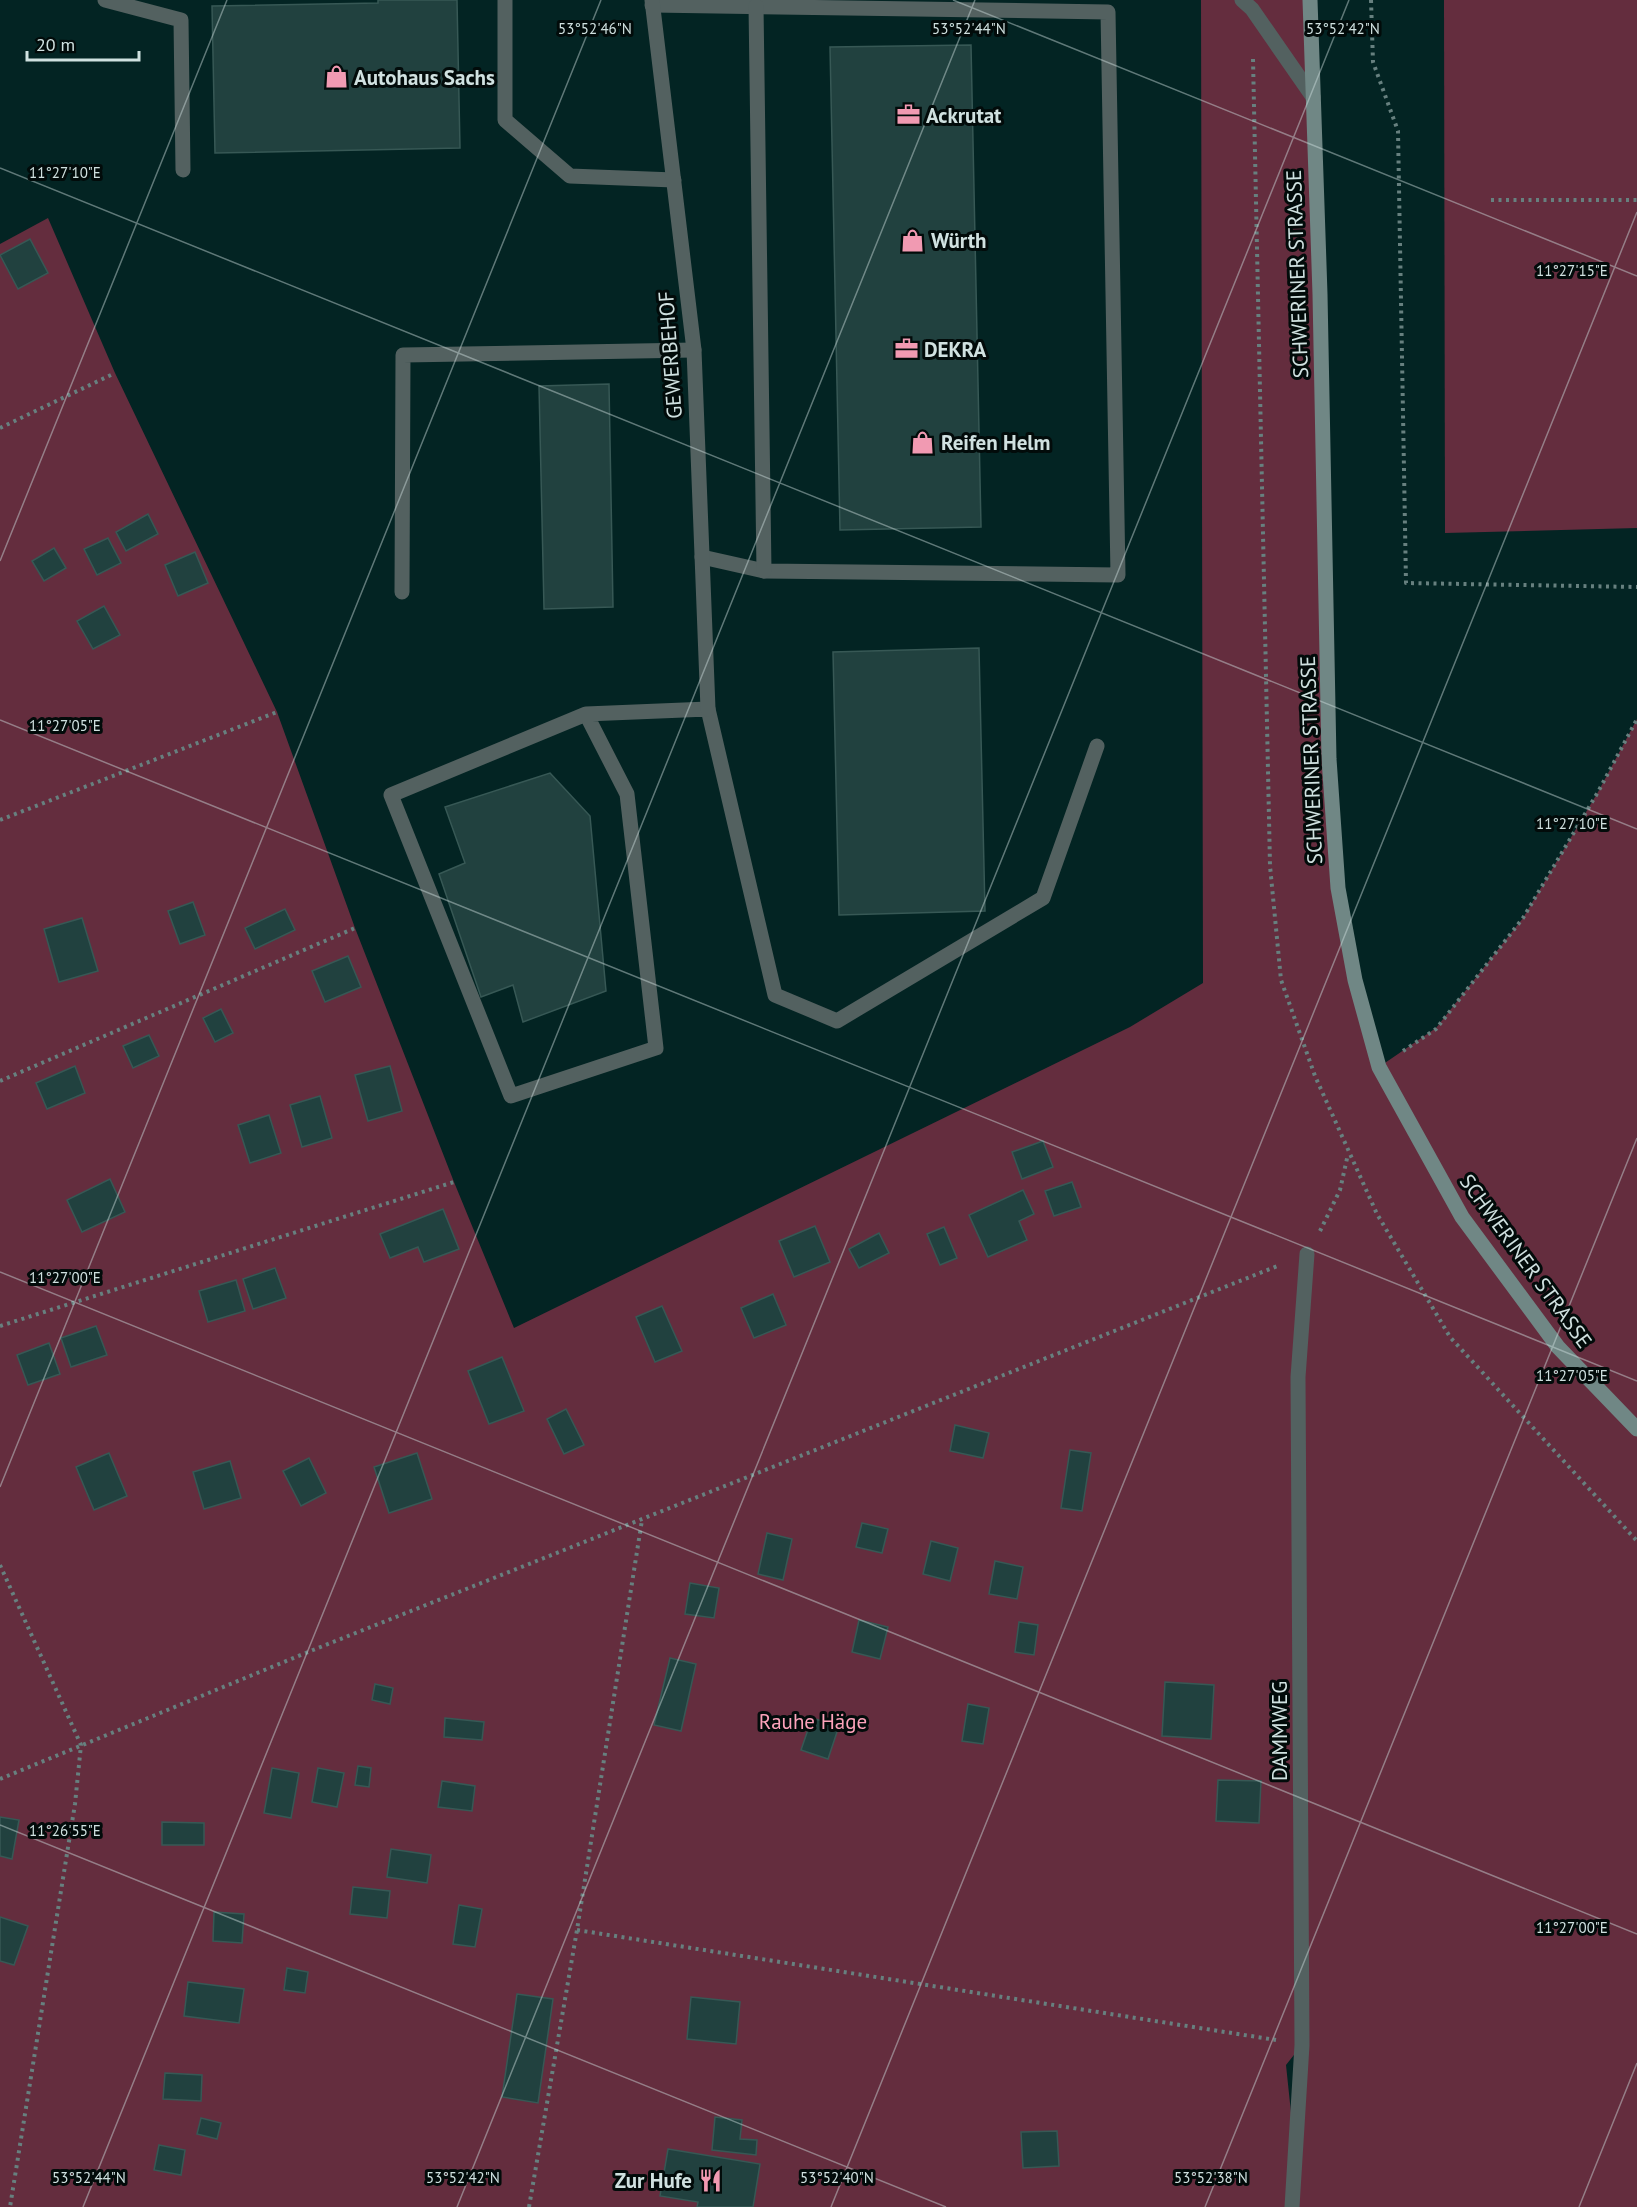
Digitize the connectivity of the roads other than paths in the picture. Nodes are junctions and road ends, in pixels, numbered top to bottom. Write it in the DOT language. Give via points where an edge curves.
graph roads {
  1 [pos="105,0"];
  2 [pos="505,0"];
  3 [pos="1242,0"];
  4 [pos="1310,0"];
  5 [pos="652,2"];
  6 [pos="756,6"];
  7 [pos="1313,97"];
  8 [pos="183,170"];
  9 [pos="674,180"];
  10 [pos="694,350"];
  11 [pos="702,557"];
  12 [pos="764,571"];
  13 [pos="402,592"];
  14 [pos="708,709"];
  15 [pos="586,714"];
  16 [pos="1097,746"];
  17 [pos="1307,1254"];
  18 [pos="1637,1429"];
  19 [pos="1292,2207"];
  1 -- 8 [label="street" via="181,20"];
  2 -- 9 [label="street" via="505,120 570,176"];
  3 -- 7 [label="street"];
  4 -- 7 [label="main road, SCHWERINER STRASSE"];
  5 -- 6 [label="street"];
  5 -- 9 [label="street, GEWERBEHOF"];
  6 -- 12 [label="street"];
  6 -- 12 [label="street" via="1108,12 1118,575"];
  7 -- 18 [label="main road, SCHWERINER STRASSE" via="1329,759 1338,888 1355,980 1379,1067 1462,1217 1558,1347"];
  9 -- 10 [label="street, GEWERBEHOF"];
  10 -- 11 [label="street, GEWERBEHOF"];
  10 -- 13 [label="street" via="403,355"];
  11 -- 12 [label="street"];
  11 -- 14 [label="street, GEWERBEHOF"];
  14 -- 15 [label="street"];
  14 -- 16 [label="street, GEWERBEHOF" via="775,995 837,1021 1042,898"];
  15 -- 15 [label="street" via="392,795 511,1096 656,1048 627,794"];
  17 -- 19 [label="street, DAMMWEG" via="1298,1377 1302,2044"];
}
